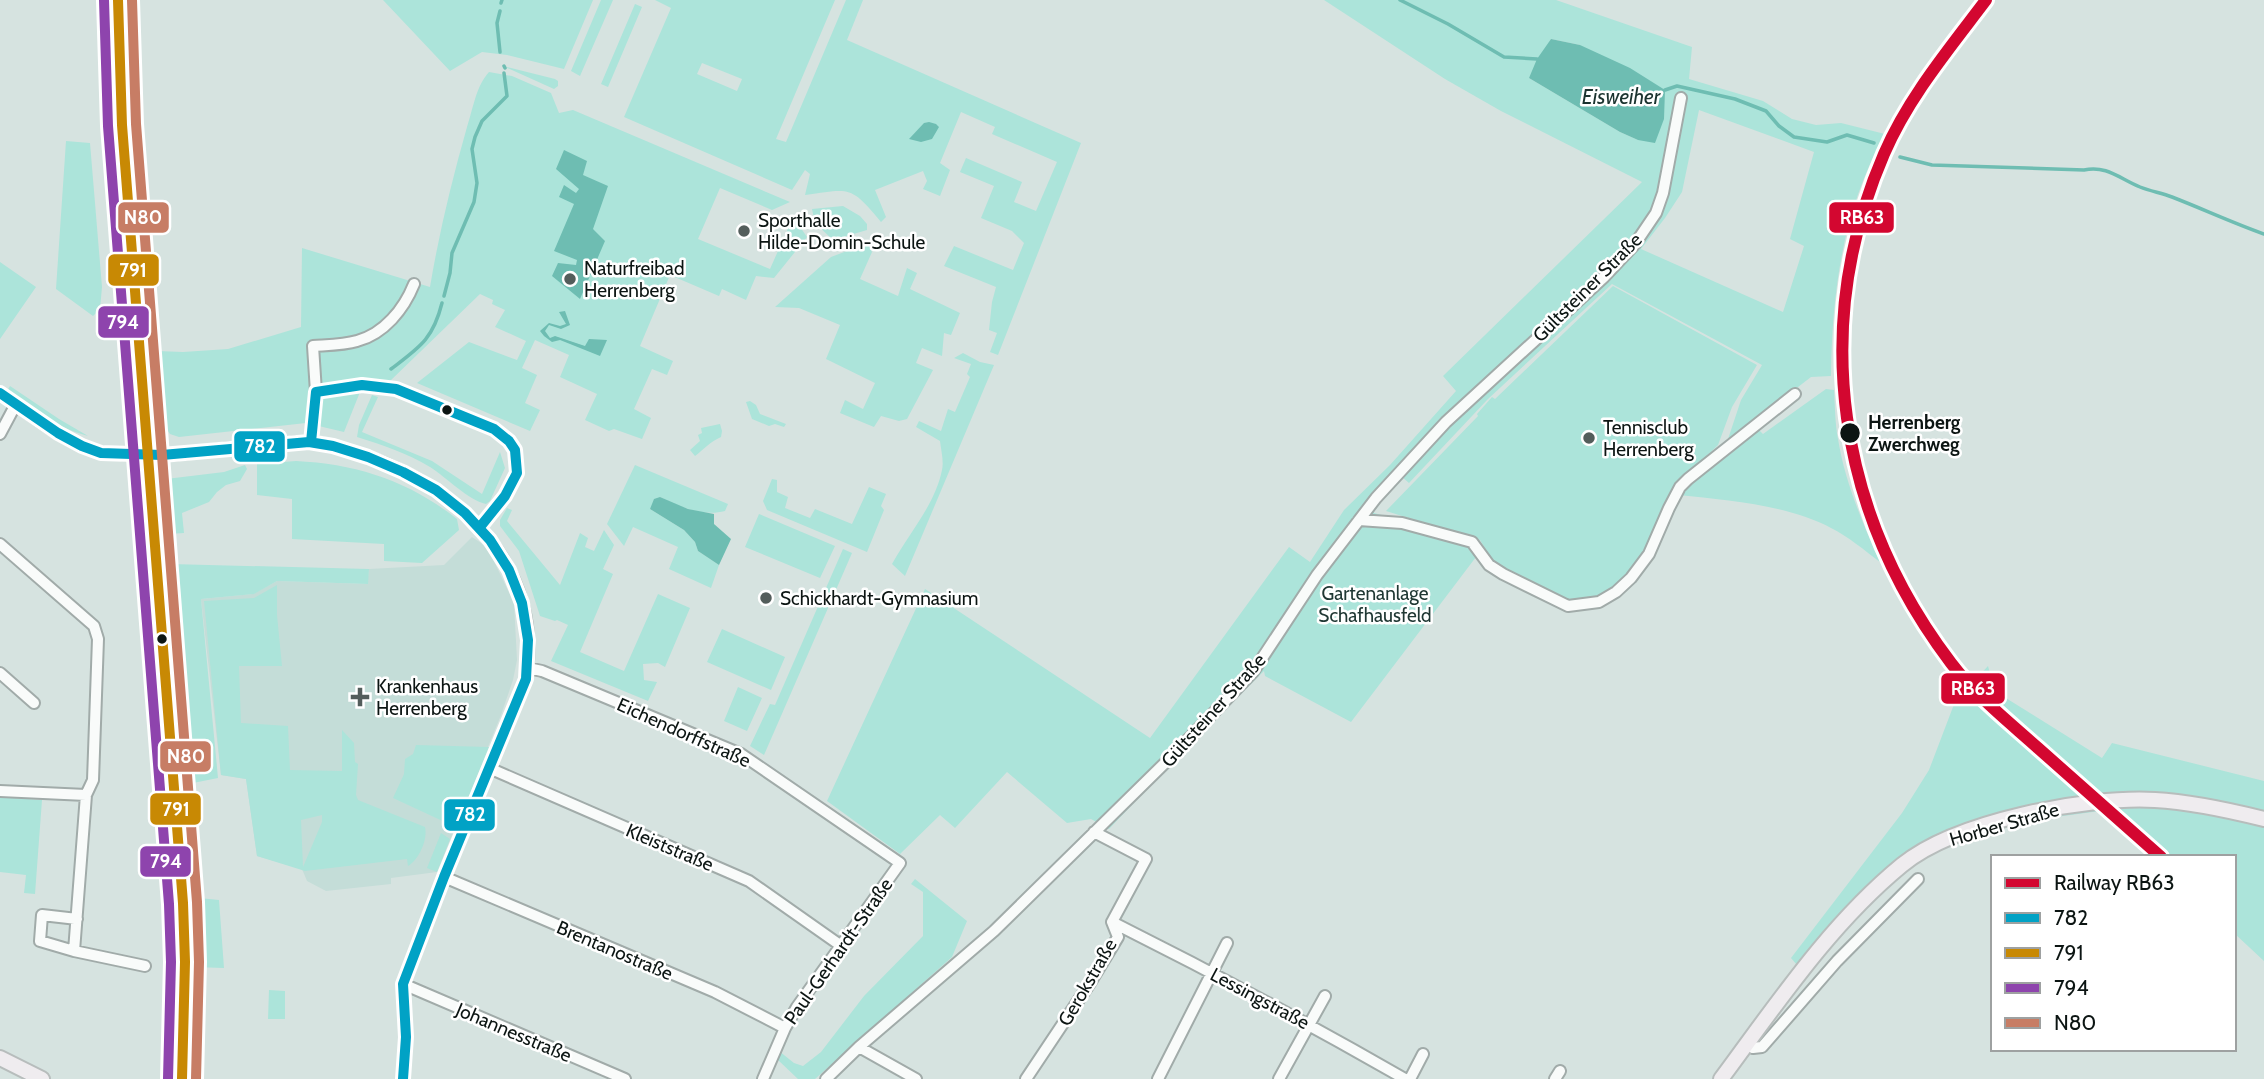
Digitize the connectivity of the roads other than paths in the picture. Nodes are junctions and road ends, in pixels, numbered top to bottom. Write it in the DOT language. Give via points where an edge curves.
graph roads {
  1 [pos="118,0"];
  2 [pos="1681,98"];
  3 [pos="414,284"];
  4 [pos="0,393"];
  5 [pos="1795,394"];
  6 [pos="16,404"];
  7 [pos="0,434"];
  8 [pos="312,442"];
  9 [pos="149,457"];
  10 [pos="1359,520"];
  11 [pos="0,544"];
  12 [pos="528,668"];
  13 [pos="0,673"];
  14 [pos="34,703"];
  15 [pos="489,768"];
  16 [pos="0,791"];
  17 [pos="86,795"];
  18 [pos="2264,819"];
  19 [pos="1094,832"];
  20 [pos="900,863"];
  21 [pos="444,877"];
  22 [pos="1917,879"];
  23 [pos="77,919"];
  24 [pos="1112,922"];
  25 [pos="1227,943"];
  26 [pos="840,945"];
  27 [pos="74,951"];
  28 [pos="145,967"];
  29 [pos="1213,972"];
  30 [pos="403,984"];
  31 [pos="1325,996"];
  32 [pos="1310,1024"];
  33 [pos="785,1028"];
  34 [pos="1747,1044"];
  35 [pos="859,1047"];
  36 [pos="1423,1054"];
  37 [pos="0,1058"];
  38 [pos="42,1079"];
  39 [pos="182,1079"];
  40 [pos="403,1079"];
  41 [pos="625,1079"];
  42 [pos="763,1079"];
  43 [pos="826,1079"];
  44 [pos="916,1079"];
  45 [pos="1026,1079"];
  46 [pos="1158,1079"];
  47 [pos="1279,1079"];
  48 [pos="1407,1079"];
  49 [pos="1721,1079"];
  1 -- 9 [label="main road" via="122,125"];
  2 -- 10 [label="street, Gültsteiner Straße" via="1657,213 1635,244 1448,419"];
  3 -- 8 [label="street" via="401,309 378,331 358,341 313,346"];
  4 -- 6 [label="street"];
  5 -- 10 [label="street" via="1688,479 1649,554 1631,578 1599,602 1568,606 1489,565 1472,542 1402,523"];
  6 -- 7 [label="street"];
  6 -- 9 [label="street" via="96,452"];
  8 -- 9 [label="street" via="252,444"];
  8 -- 12 [label="street" via="350,450 414,476 480,527 496,546 519,592 526,620"];
  9 -- 39 [label="main road" via="184,927"];
  10 -- 19 [label="street, Gültsteiner Straße" via="1253,672"];
  11 -- 17 [label="street" via="94,626 98,639 93,780"];
  12 -- 15 [label="street"];
  12 -- 20 [label="street, Eichendorffstraße" via="741,754"];
  13 -- 14 [label="street"];
  15 -- 21 [label="street"];
  15 -- 26 [label="street, Kleiststraße" via="749,881"];
  16 -- 17 [label="street"];
  17 -- 23 [label="street"];
  18 -- 34 [label="main road, Horber Straße" via="2217,807 2153,800 2084,803 2002,821 1934,845 1904,863 1865,900"];
  19 -- 24 [label="street, Gerokstraße" via="1146,859"];
  19 -- 35 [label="street, Gültsteiner Straße" via="994,931"];
  20 -- 26 [label="street, Paul-Gerhardt-Straße"];
  21 -- 30 [label="street"];
  21 -- 33 [label="street, Brentanostraße" via="715,992"];
  22 -- 34 [label="street, Horber Straße" via="1762,1046"];
  23 -- 27 [label="street"];
  23 -- 27 [label="street" via="42,915 40,941"];
  24 -- 29 [label="street, Lessingstraße"];
  24 -- 45 [label="street, Gerokstraße" via="1118,937"];
  25 -- 29 [label="street"];
  26 -- 33 [label="street, Paul-Gerhardt-Straße"];
  27 -- 28 [label="street"];
  29 -- 32 [label="street, Lessingstraße"];
  29 -- 46 [label="street"];
  30 -- 40 [label="street"];
  30 -- 41 [label="street, Johannesstraße"];
  31 -- 32 [label="street"];
  32 -- 47 [label="street"];
  32 -- 48 [label="street, Lessingstraße"];
  33 -- 42 [label="street, Paul-Gerhardt-Straße"];
  34 -- 49 [label="main road, Horber Straße"];
  35 -- 43 [label="street, Gültsteiner Straße"];
  35 -- 44 [label="street"];
  36 -- 48 [label="street"];
  37 -- 38 [label="main road"];
}
